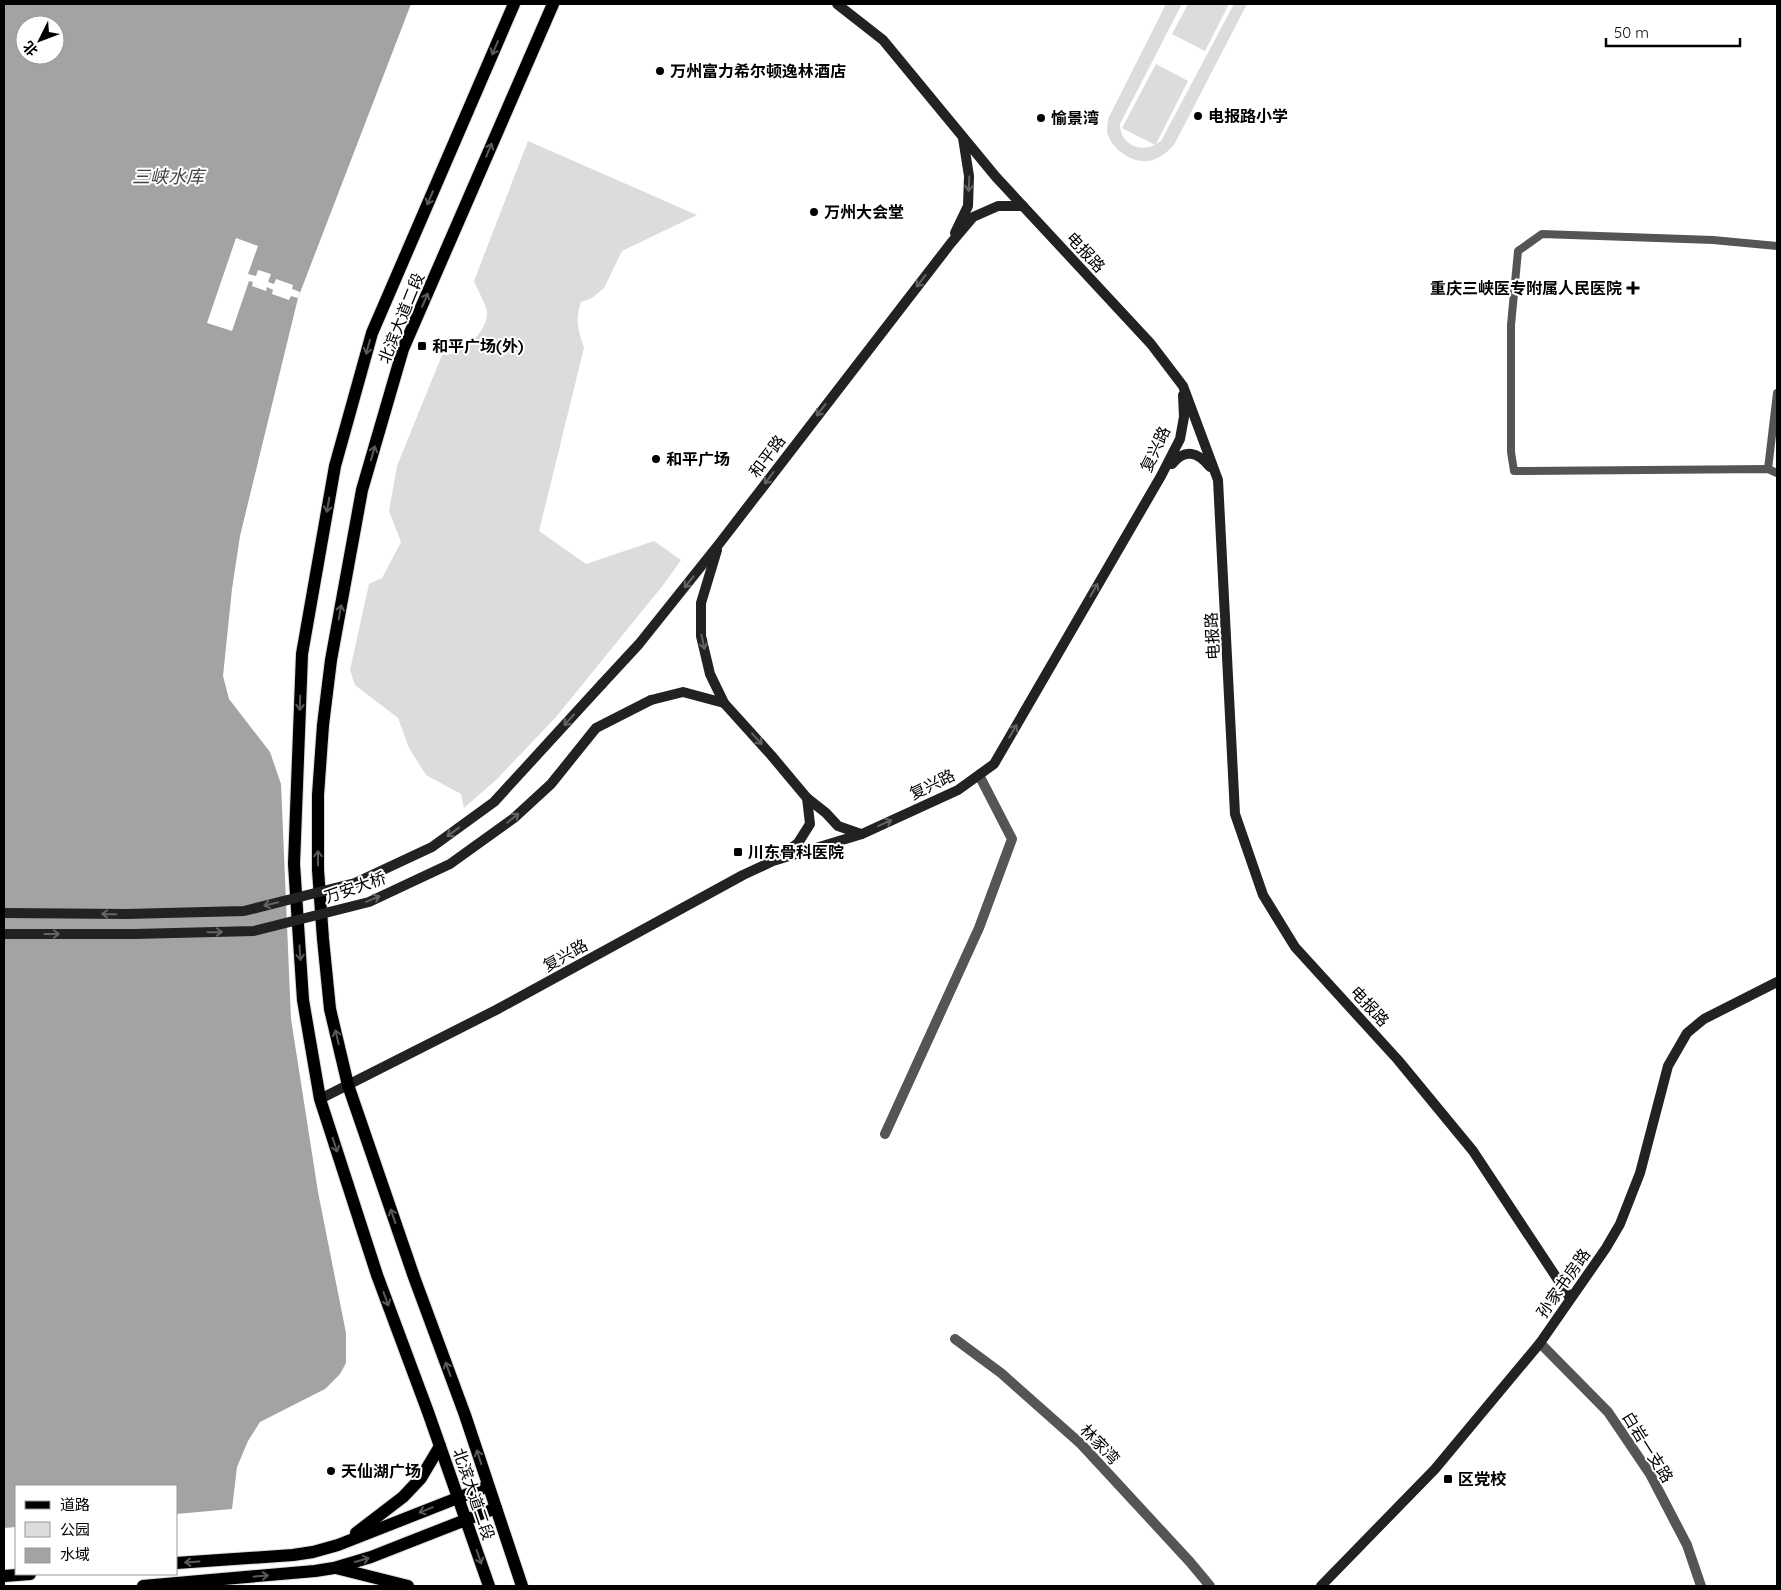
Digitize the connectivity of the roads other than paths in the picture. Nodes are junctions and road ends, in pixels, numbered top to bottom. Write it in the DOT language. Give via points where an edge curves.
graph roads {
  1 [pos="514,4"];
  2 [pos="553,4"];
  3 [pos="837,4"];
  4 [pos="963,136"];
  5 [pos="1023,206"];
  6 [pos="950,243"];
  7 [pos="1777,246"];
  8 [pos="1183,386"];
  9 [pos="1777,393"];
  10 [pos="1768,469"];
  11 [pos="1777,473"];
  12 [pos="1215,474"];
  13 [pos="1161,476"];
  14 [pos="719,544"];
  15 [pos="602,684"];
  16 [pos="724,703"];
  17 [pos="979,775"];
  18 [pos="807,798"];
  19 [pos="862,834"];
  20 [pos="773,862"];
  21 [pos="4,913"];
  22 [pos="4,934"];
  23 [pos="1777,982"];
  24 [pos="348,1085"];
  25 [pos="320,1099"];
  26 [pos="885,1134"];
  27 [pos="1570,1298"];
  28 [pos="955,1339"];
  29 [pos="1540,1343"];
  30 [pos="440,1446"];
  31 [pos="488,1486"];
  32 [pos="458,1498"];
  33 [pos="496,1508"];
  34 [pos="466,1520"];
  35 [pos="338,1545"];
  36 [pos="178,1563"];
  37 [pos="334,1568"];
  38 [pos="17,1575"];
  39 [pos="4,1576"];
  40 [pos="143,1586"];
  41 [pos="408,1586"];
  42 [pos="489,1586"];
  43 [pos="522,1586"];
  44 [pos="1210,1586"];
  45 [pos="1321,1586"];
  46 [pos="1701,1586"];
  1 -- 25 [label="main road, 北滨大道二段, one-way, bridge" via="372,333 335,466 302,654 294,864 303,1000"];
  24 -- 2 [label="main road, 北滨大道二段, one-way, bridge" via="330,1009 318,870 318,795 331,660 362,490 403,349"];
  3 -- 4 [label="main road, 电报路" via="883,40"];
  4 -- 5 [label="main road, 电报路"];
  4 -- 6 [label="main road, 和平路, one-way" via="970,176 968,206"];
  5 -- 6 [label="main road, 和平路" via="998,206 973,217"];
  5 -- 8 [label="main road, 电报路" via="1151,344"];
  6 -- 14 [label="main road, 和平路, one-way"];
  7 -- 10 [label="lane" via="1713,240 1542,234 1518,251 1511,325 1511,452 1514,470"];
  8 -- 12 [label="main road, 电报路"];
  8 -- 13 [label="main road, 复兴路" via="1184,417 1180,439"];
  9 -- 10 [label="lane"];
  10 -- 11 [label="lane"];
  12 -- 13 [label="main road" via="1203,458 1191,453 1179,455"];
  12 -- 27 [label="main road, 电报路" via="1218,480 1235,814 1263,895 1295,947 1398,1060 1473,1151"];
  17 -- 13 [label="main road, 复兴路, one-way" via="994,764"];
  14 -- 15 [label="main road, 和平路, one-way" via="639,644"];
  14 -- 16 [label="main road, one-way" via="701,603 701,636 710,674"];
  15 -- 21 [label="main road, 万安大桥, one-way, bridge" via="494,802 432,847 355,883 244,911"];
  16 -- 18 [label="main road, one-way"];
  22 -- 16 [label="main road, 万安大桥, one-way, bridge" via="254,931 369,902 450,864 514,818 551,784 596,728 650,700 683,692"];
  19 -- 17 [label="main road, 复兴路, one-way" via="958,790"];
  17 -- 26 [label="street" via="1012,839 979,928"];
  18 -- 19 [label="main road" via="838,826"];
  18 -- 20 [label="main road" via="810,824 798,843"];
  19 -- 20 [label="main road, 复兴路"];
  20 -- 24 [label="main road, 复兴路" via="743,874 496,1010"];
  23 -- 27 [label="main road, 孙家书房路" via="1704,1019 1687,1034 1676,1050 1668,1066 1630,1202 1606,1248"];
  24 -- 25 [label="main road, 复兴路"];
  31 -- 24 [label="main road, 北滨大道二段, one-way"];
  25 -- 30 [label="main road, 北滨大道二段, one-way" via="377,1275"];
  27 -- 29 [label="main road, 孙家书房路"];
  28 -- 44 [label="street, 林家湾" via="1001,1373 1081,1444"];
  29 -- 45 [label="main road, 孙家书房路" via="1435,1469"];
  29 -- 46 [label="street, 白岩一支路" via="1608,1412 1645,1467 1687,1544"];
  30 -- 32 [label="main road, 北滨大道二段"];
  30 -- 35 [label="main road" via="421,1478 403,1497"];
  31 -- 32 [label="main road"];
  31 -- 33 [label="main road, 北滨大道二段"];
  32 -- 34 [label="main road, 北滨大道二段"];
  32 -- 35 [label="main road, one-way"];
  33 -- 34 [label="main road"];
  33 -- 43 [label="main road, 北滨大道二段"];
  37 -- 34 [label="main road, one-way"];
  34 -- 42 [label="main road, 北滨大道二段, one-way"];
  35 -- 36 [label="main road, one-way" via="293,1555"];
  40 -- 37 [label="main road, one-way"];
  37 -- 41 [label="main road"];
  38 -- 39 [label="main road"];
}
